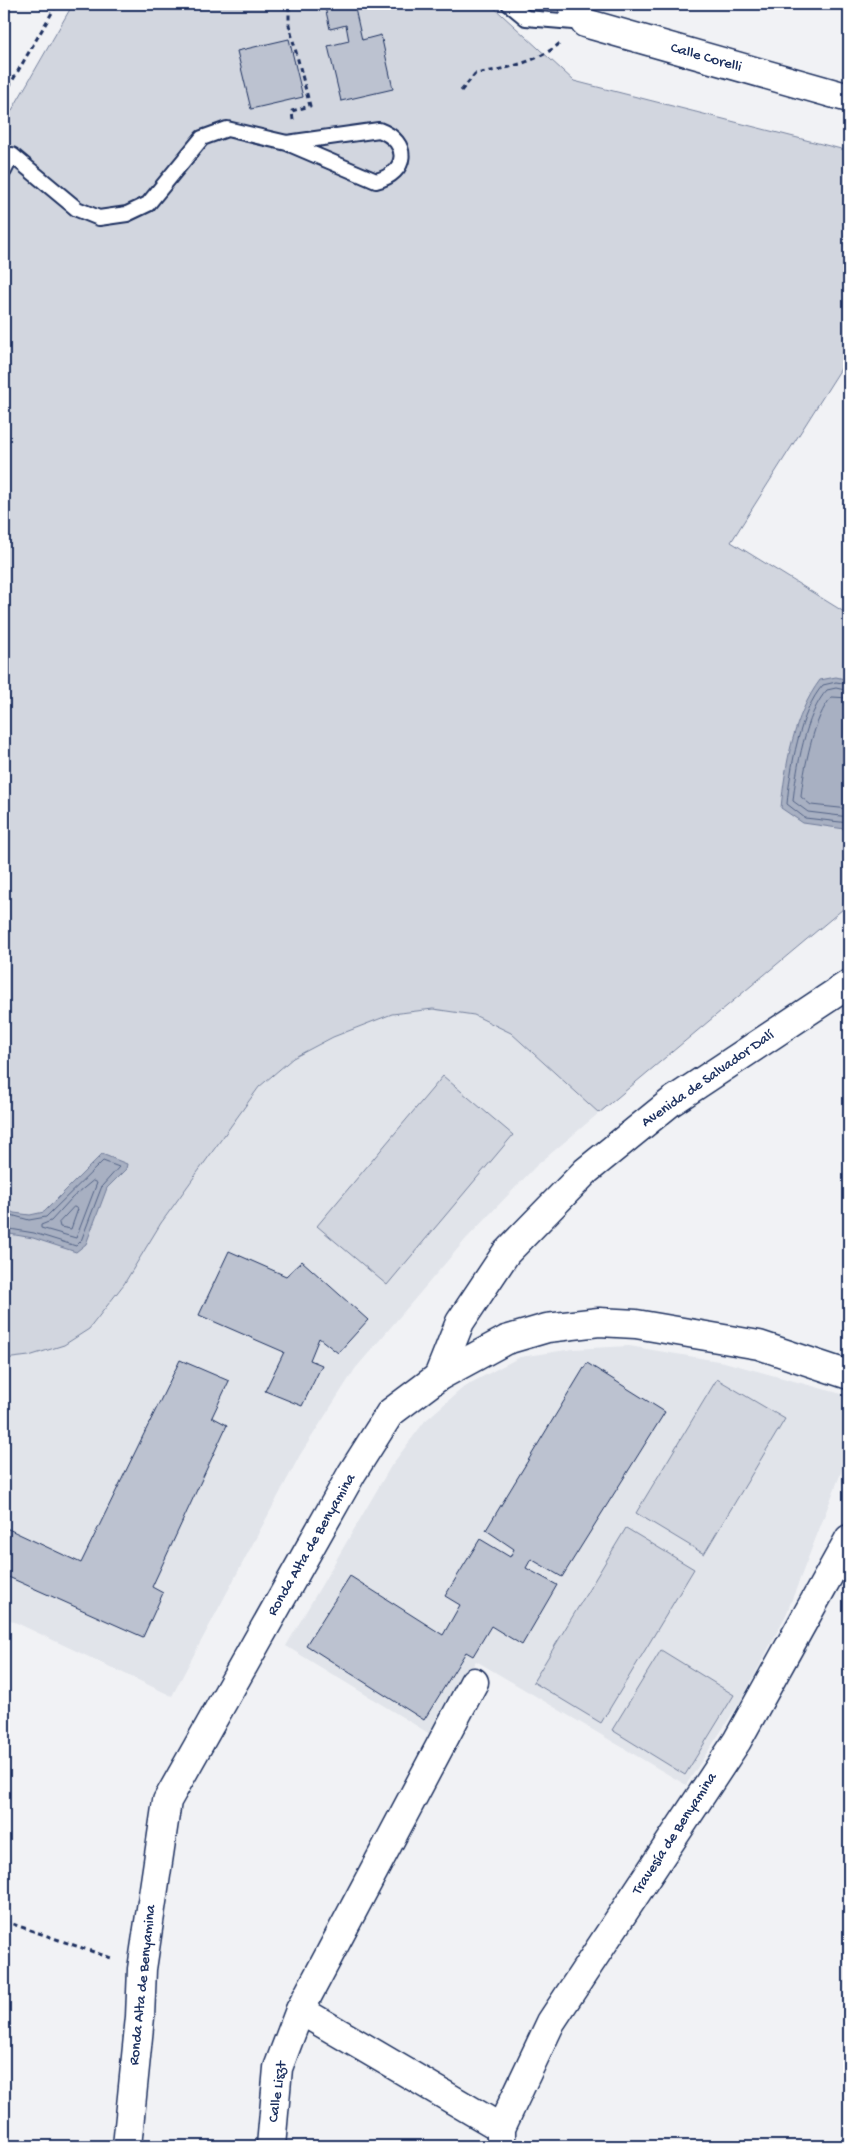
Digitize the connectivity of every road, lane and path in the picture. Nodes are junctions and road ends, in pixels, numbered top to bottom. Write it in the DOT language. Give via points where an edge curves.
graph roads {
  1 [pos="57,4"];
  2 [pos="295,4"];
  3 [pos="510,4"];
  4 [pos="578,13"];
  5 [pos="546,55"];
  6 [pos="461,91"];
  7 [pos="4,95"];
  8 [pos="849,98"];
  9 [pos="287,143"];
  10 [pos="4,171"];
  11 [pos="849,985"];
  12 [pos="849,1375"];
  13 [pos="438,1377"];
  14 [pos="849,1539"];
  15 [pos="474,1682"];
  16 [pos="4,1921"];
  17 [pos="142,1969"];
  18 [pos="300,2010"];
  19 [pos="501,2137"];
  20 [pos="128,2146"];
  21 [pos="271,2146"];
  1 -- 7 [label="path"];
  2 -- 9 [label="path" via="289,8 289,26 310,106 292,111 295,129"];
  3 -- 4 [label="lane" via="526,18"];
  4 -- 8 [label="street, Calle Corelli"];
  5 -- 6 [label="path" via="475,74"];
  9 -- 9 [label="lane" via="376,181 389,178 401,160 398,141 379,130"];
  9 -- 10 [label="lane" via="226,129 202,138 148,204 127,214 100,218 77,209 12,155"];
  11 -- 13 [label="street, Avenida de Salvador Dalí" via="671,1102 586,1171 506,1253 460,1322"];
  12 -- 13 [label="street, Ronda Alta de Benyamina" via="759,1345 636,1324 599,1322 547,1328 506,1340"];
  13 -- 17 [label="street, Ronda Alta de Benyamina" via="390,1413 352,1473 167,1801"];
  14 -- 19 [label="street, Travesía de Benyamina" via="736,1740 551,2022"];
  15 -- 18 [label="street, Calle Liszt"];
  16 -- 17 [label="path"];
  17 -- 20 [label="street, Ronda Alta de Benyamina"];
  18 -- 19 [label="street, Travesía de Benyamina"];
  18 -- 21 [label="street, Calle Liszt" via="278,2068"];
}
